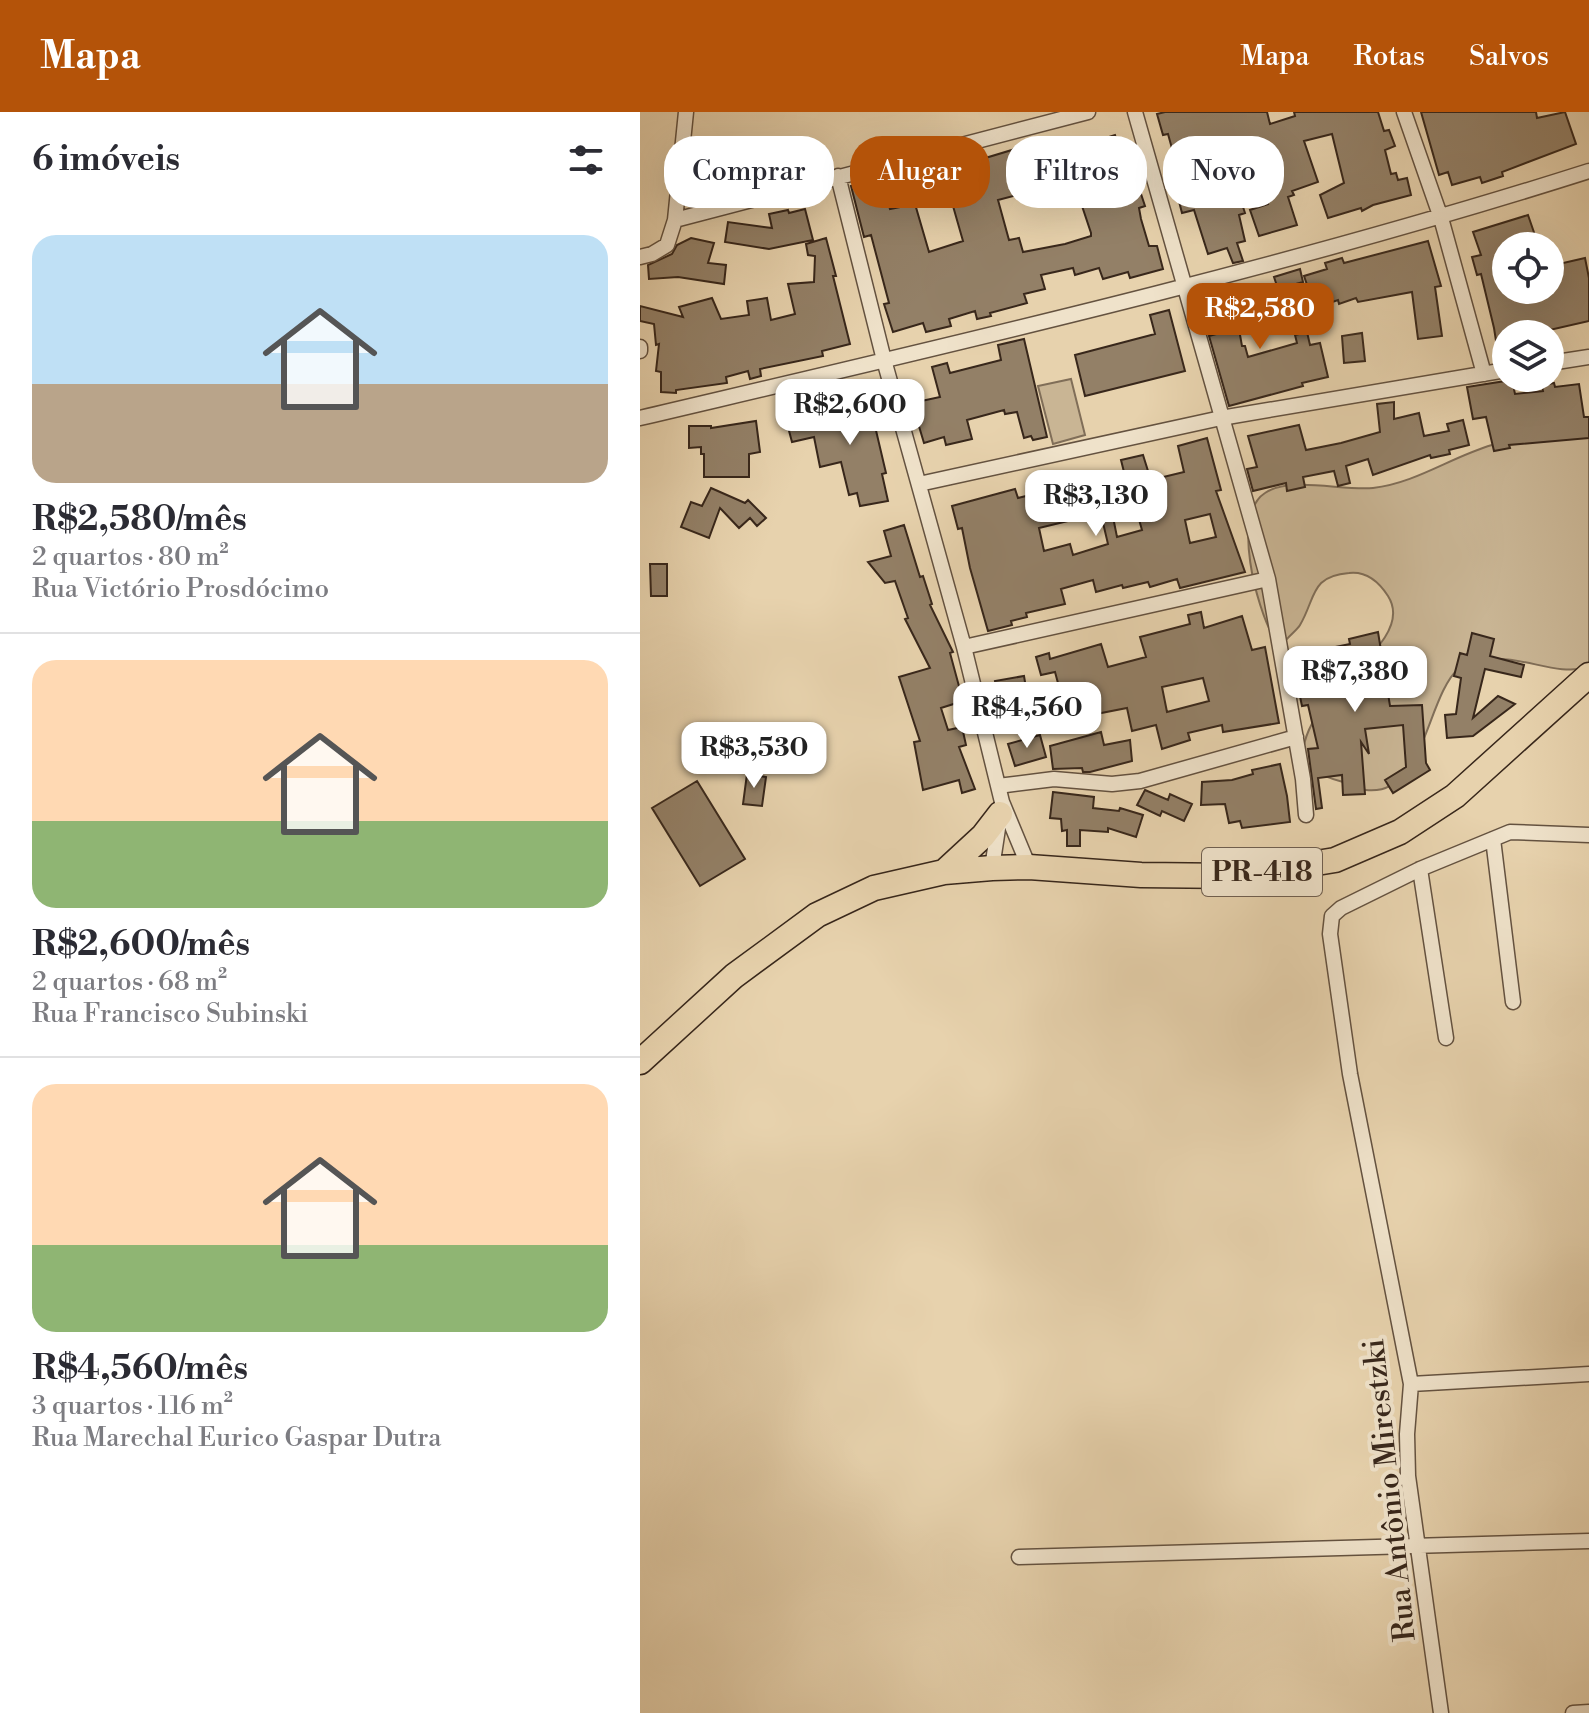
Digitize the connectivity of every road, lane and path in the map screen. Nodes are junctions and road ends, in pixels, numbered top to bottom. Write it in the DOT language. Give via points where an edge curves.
graph roads {
  1 [pos="686,112"];
  2 [pos="1088,112"];
  3 [pos="1135,112"];
  4 [pos="1404,112"];
  5 [pos="1589,171"];
  6 [pos="838,176"];
  7 [pos="1441,218"];
  8 [pos="675,220"];
  9 [pos="640,257"];
  10 [pos="1185,285"];
  11 [pos="1589,357"];
  12 [pos="884,360"];
  13 [pos="1564,361"];
  14 [pos="1492,373"];
  15 [pos="1484,374"];
  16 [pos="640,418"];
  17 [pos="1221,418"];
  18 [pos="919,484"];
  19 [pos="1268,579"];
  20 [pos="964,647"];
  21 [pos="1589,675"];
  22 [pos="1296,737"];
  23 [pos="998,786"];
  24 [pos="1001,808"];
  25 [pos="1306,815"];
  26 [pos="1589,835"];
  27 [pos="1493,839"];
  28 [pos="1029,867"];
  29 [pos="992,868"];
  30 [pos="1420,869"];
  31 [pos="944,872"];
  32 [pos="1513,1002"];
  33 [pos="1446,1038"];
  34 [pos="640,1062"];
  35 [pos="1589,1374"];
  36 [pos="1411,1384"];
  37 [pos="1589,1541"];
  38 [pos="1417,1546"];
  39 [pos="1019,1557"];
  40 [pos="1589,1712"];
  41 [pos="1441,1713"];
  42 [pos="1573,1713"];
  1 -- 8 [label="street"];
  2 -- 6 [label="street"];
  3 -- 10 [label="street"];
  4 -- 7 [label="street"];
  5 -- 7 [label="street"];
  6 -- 8 [label="street"];
  6 -- 12 [label="street"];
  7 -- 10 [label="street"];
  7 -- 15 [label="street"];
  8 -- 9 [label="street" via="667,245"];
  10 -- 12 [label="street"];
  10 -- 17 [label="street"];
  11 -- 13 [label="street"];
  12 -- 16 [label="street"];
  12 -- 18 [label="street"];
  14 -- 15 [label="street"];
  15 -- 17 [label="street"];
  17 -- 18 [label="street"];
  17 -- 19 [label="street"];
  18 -- 20 [label="street"];
  19 -- 20 [label="street"];
  19 -- 22 [label="street"];
  20 -- 23 [label="street"];
  21 -- 28 [label="highway, PR-418" via="1455,796 1400,832 1335,860 1237,876"];
  22 -- 23 [label="street" via="1140,781 1054,779"];
  22 -- 25 [label="street"];
  23 -- 24 [label="street"];
  24 -- 28 [label="street"];
  24 -- 29 [label="street"];
  24 -- 31 [label="highway" via="983,836"];
  26 -- 27 [label="street" via="1510,832"];
  27 -- 30 [label="street"];
  27 -- 32 [label="street"];
  28 -- 29 [label="highway, PR-418"];
  29 -- 31 [label="highway, PR-418"];
  30 -- 33 [label="street"];
  30 -- 36 [label="street, Rua Antônio Mirestzki" via="1341,908 1332,916 1330,934 1350,1074"];
  31 -- 34 [label="highway, PR-418" via="874,888 817,915 734,976"];
  35 -- 36 [label="street"];
  36 -- 38 [label="street, Rua Antônio Mirestzki" via="1407,1454"];
  37 -- 38 [label="street"];
  38 -- 39 [label="street"];
  38 -- 41 [label="street, Rua Antônio Mirestzki"];
  40 -- 42 [label="street"];
}
